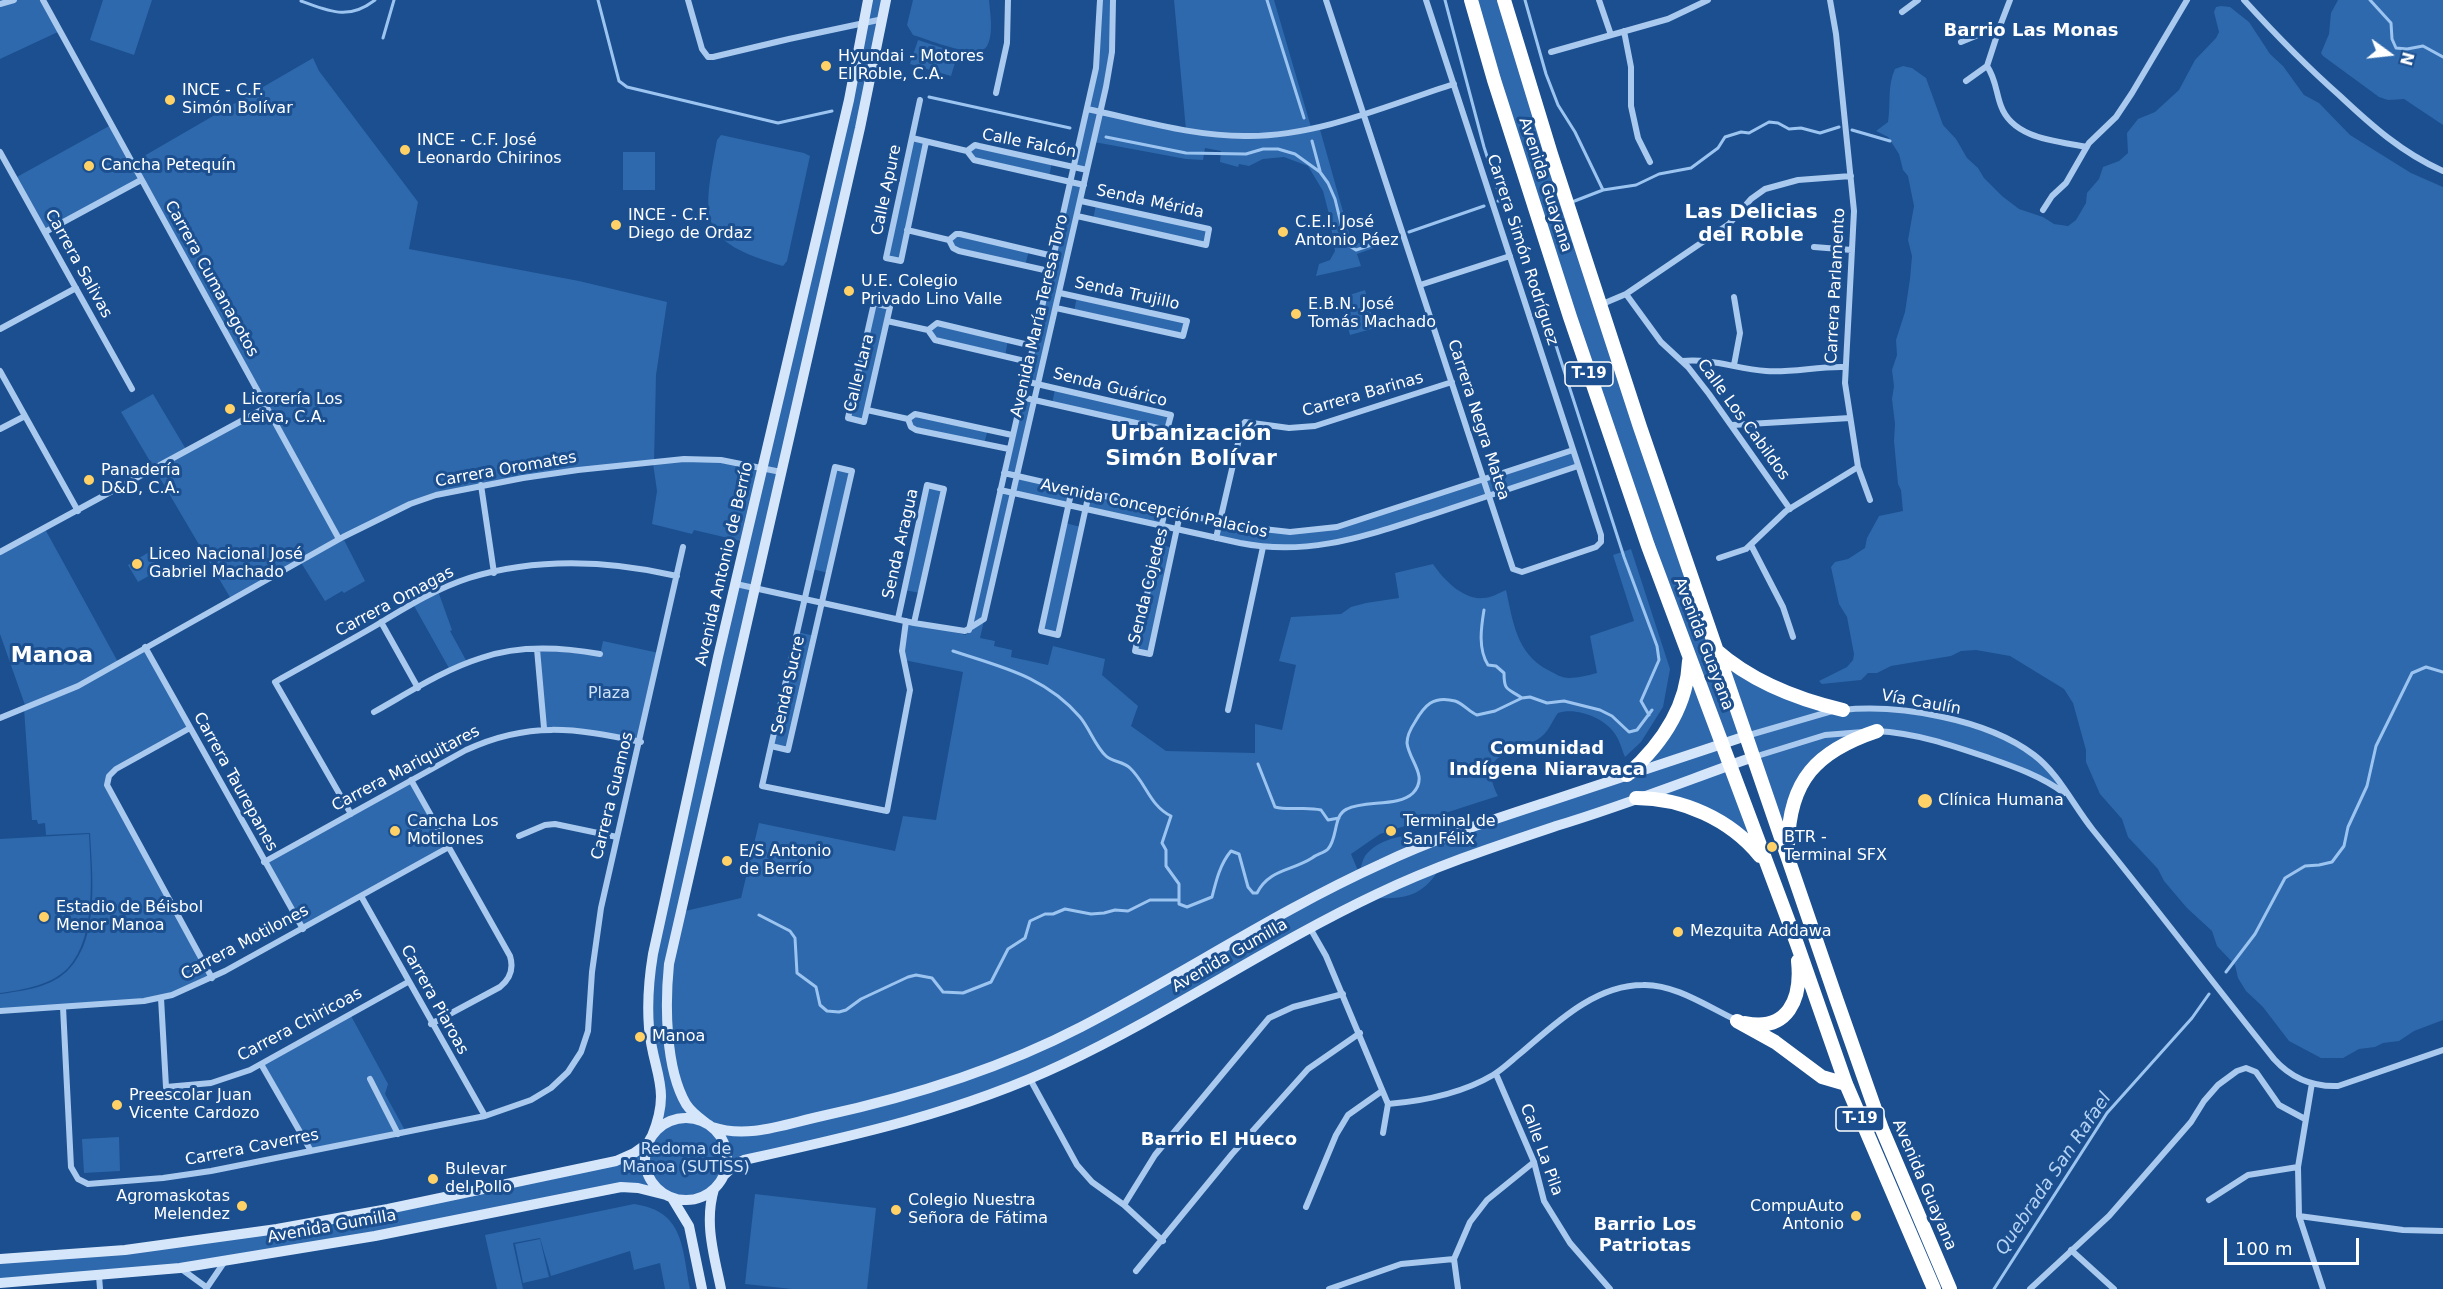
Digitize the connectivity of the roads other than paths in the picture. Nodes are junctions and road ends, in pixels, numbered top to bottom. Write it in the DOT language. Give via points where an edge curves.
graph roads {
  1 [pos="14,0"];
  2 [pos="43,0"];
  3 [pos="688,0"];
  4 [pos="868,0"];
  5 [pos="886,0"];
  6 [pos="1008,0"];
  7 [pos="1100,0"];
  8 [pos="1113,0"];
  9 [pos="1326,0"];
  10 [pos="1426,0"];
  11 [pos="1471,0"];
  12 [pos="1504,0"];
  13 [pos="1599,0"];
  14 [pos="1708,0"];
  15 [pos="1830,0"];
  16 [pos="1918,0"];
  17 [pos="2010,0"];
  18 [pos="2187,0"];
  19 [pos="2244,0"];
  20 [pos="0,4"];
  21 [pos="1902,12"];
  22 [pos="884,19"];
  23 [pos="865,23"];
  24 [pos="2000,26"];
  25 [pos="1624,31"];
  26 [pos="1611,35"];
  27 [pos="1961,42"];
  28 [pos="1551,52"];
  29 [pos="1987,66"];
  30 [pos="1966,81"];
  31 [pos="1454,84"];
  32 [pos="996,93"];
  33 [pos="920,100"];
  34 [pos="1086,108"];
  35 [pos="1100,112"];
  36 [pos="1363,113"];
  37 [pos="912,138"];
  38 [pos="926,142"];
  39 [pos="2087,147"];
  40 [pos="967,151"];
  41 [pos="0,152"];
  42 [pos="1650,162"];
  43 [pos="1074,166"];
  44 [pos="1087,170"];
  45 [pos="2443,171"];
  46 [pos="1851,176"];
  47 [pos="141,180"];
  48 [pos="1070,182"];
  49 [pos="1084,185"];
  50 [pos="1081,201"];
  51 [pos="2043,210"];
  52 [pos="1077,216"];
  53 [pos="907,230"];
  54 [pos="45,232"];
  55 [pos="949,240"];
  56 [pos="1814,247"];
  57 [pos="1852,250"];
  58 [pos="1053,256"];
  59 [pos="1510,256"];
  60 [pos="1049,271"];
  61 [pos="1420,285"];
  62 [pos="76,288"];
  63 [pos="1060,293"];
  64 [pos="1626,294"];
  65 [pos="1734,297"];
  66 [pos="1600,305"];
  67 [pos="1056,308"];
  68 [pos="886,321"];
  69 [pos="0,330"];
  70 [pos="928,330"];
  71 [pos="1032,346"];
  72 [pos="1682,361"];
  73 [pos="1029,362"];
  74 [pos="1734,364"];
  75 [pos="1845,367"];
  76 [pos="0,371"];
  77 [pos="1024,381"];
  78 [pos="1452,382"];
  79 [pos="1038,385"];
  80 [pos="132,389"];
  81 [pos="1021,397"];
  82 [pos="1034,400"];
  83 [pos="267,407"];
  84 [pos="867,410"];
  85 [pos="25,416"];
  86 [pos="1850,418"];
  87 [pos="908,419"];
  88 [pos="1732,425"];
  89 [pos="0,429"];
  90 [pos="1012,435"];
  91 [pos="1009,449"];
  92 [pos="1573,450"];
  93 [pos="1578,466"];
  94 [pos="1858,467"];
  95 [pos="763,468"];
  96 [pos="781,472"];
  97 [pos="1004,473"];
  98 [pos="1017,476"];
  99 [pos="1484,481"];
  100 [pos="481,485"];
  101 [pos="1072,489"];
  102 [pos="1000,490"];
  103 [pos="1013,493"];
  104 [pos="1089,493"];
  105 [pos="1489,496"];
  106 [pos="1870,500"];
  107 [pos="1069,505"];
  108 [pos="1790,508"];
  109 [pos="1086,509"];
  110 [pos="1165,510"];
  111 [pos="78,511"];
  112 [pos="1180,514"];
  113 [pos="1220,522"];
  114 [pos="1162,526"];
  115 [pos="1177,529"];
  116 [pos="1216,537"];
  117 [pos="339,539"];
  118 [pos="1751,545"];
  119 [pos="683,547"];
  120 [pos="1263,547"];
  121 [pos="0,552"];
  122 [pos="1719,558"];
  123 [pos="1518,572"];
  124 [pos="494,573"];
  125 [pos="677,576"];
  126 [pos="736,584"];
  127 [pos="755,588"];
  128 [pos="805,599"];
  129 [pos="822,603"];
  130 [pos="898,619"];
  131 [pos="906,621"];
  132 [pos="381,622"];
  133 [pos="914,623"];
  134 [pos="969,630"];
  135 [pos="1793,637"];
  136 [pos="145,647"];
  137 [pos="537,649"];
  138 [pos="1716,649"];
  139 [pos="600,654"];
  140 [pos="1690,656"];
  141 [pos="418,688"];
  142 [pos="1228,710"];
  143 [pos="1843,710"];
  144 [pos="374,712"];
  145 [pos="0,718"];
  146 [pos="190,728"];
  147 [pos="544,728"];
  148 [pos="1877,731"];
  149 [pos="1746,736"];
  150 [pos="640,742"];
  151 [pos="1723,744"];
  152 [pos="771,746"];
  153 [pos="1753,757"];
  154 [pos="1730,765"];
  155 [pos="1627,775"];
  156 [pos="411,780"];
  157 [pos="2069,797"];
  158 [pos="1636,798"];
  159 [pos="351,814"];
  160 [pos="519,836"];
  161 [pos="617,837"];
  162 [pos="449,848"];
  163 [pos="1788,856"];
  164 [pos="264,862"];
  165 [pos="1768,866"];
  166 [pos="361,896"];
  167 [pos="303,928"];
  168 [pos="1310,928"];
  169 [pos="1797,944"];
  170 [pos="212,978"];
  171 [pos="408,982"];
  172 [pos="1342,994"];
  173 [pos="161,998"];
  174 [pos="63,1007"];
  175 [pos="0,1011"];
  176 [pos="1737,1021"];
  177 [pos="431,1024"];
  178 [pos="1360,1034"];
  179 [pos="2443,1050"];
  180 [pos="581,1052"];
  181 [pos="261,1064"];
  182 [pos="1496,1074"];
  183 [pos="1030,1078"];
  184 [pos="370,1079"];
  185 [pos="2312,1083"];
  186 [pos="1846,1084"];
  187 [pos="1382,1091"];
  188 [pos="1388,1104"];
  189 [pos="485,1116"];
  190 [pos="2305,1119"];
  191 [pos="709,1125"];
  192 [pos="1383,1133"];
  193 [pos="398,1134"];
  194 [pos="650,1139"];
  195 [pos="311,1151"];
  196 [pos="1534,1162"];
  197 [pos="2298,1167"];
  198 [pos="723,1176"];
  199 [pos="714,1188"];
  200 [pos="669,1197"];
  201 [pos="2209,1200"];
  202 [pos="1124,1205"];
  203 [pos="1306,1207"];
  204 [pos="2299,1216"];
  205 [pos="2443,1231"];
  206 [pos="1163,1241"];
  207 [pos="2071,1250"];
  208 [pos="0,1259"];
  209 [pos="1454,1259"];
  210 [pos="226,1260"];
  211 [pos="180,1268"];
  212 [pos="1136,1271"];
  213 [pos="99,1276"];
  214 [pos="0,1283"];
  215 [pos="206,1288"];
  216 [pos="100,1289"];
  217 [pos="702,1289"];
  218 [pos="721,1289"];
  219 [pos="1329,1289"];
  220 [pos="1458,1289"];
  221 [pos="1610,1289"];
  222 [pos="1934,1289"];
  223 [pos="1950,1289"];
  224 [pos="2030,1289"];
  225 [pos="2114,1289"];
  226 [pos="2323,1289"];
  1 -- 20 [label="street"];
  2 -- 47 [label="street, Carrera Cumanagotos"];
  3 -- 23 [label="street" via="702,49 708,57"];
  4 -- 23 [label="main road, Avenida Antonio de Berrío"];
  5 -- 22 [label="main road, Avenida Antonio de Berrío"];
  6 -- 32 [label="street" via="1007,43"];
  7 -- 34 [label="street, Avenida María Teresa Toro" via="1098,56"];
  8 -- 35 [label="street, Avenida María Teresa Toro" via="1112,52"];
  9 -- 36 [label="street, Carrera Negra Matea"];
  10 -- 31 [label="street, Carrera Simón Rodríguez"];
  11 -- 140 [label="highway, Avenida Guayana / T-19" via="1607,429"];
  12 -- 66 [label="highway, Avenida Guayana / T-19"];
  13 -- 26 [label="street"];
  14 -- 25 [label="street" via="1668,19"];
  15 -- 46 [label="street, Carrera Parlamento"];
  16 -- 21 [label="street"];
  17 -- 24 [label="street"];
  18 -- 39 [label="street" via="2116,117"];
  19 -- 45 [label="street" via="2293,53 2386,138"];
  22 -- 23 [label="street"];
  22 -- 96 [label="main road, Avenida Antonio de Berrío"];
  23 -- 95 [label="main road, Avenida Antonio de Berrío"];
  24 -- 27 [label="street"];
  24 -- 29 [label="street"];
  25 -- 26 [label="street"];
  25 -- 42 [label="street" via="1631,67 1631,106 1638,138"];
  26 -- 28 [label="street"];
  29 -- 30 [label="street"];
  29 -- 39 [label="street" via="2002,109 2012,124 2043,138"];
  31 -- 36 [label="street"];
  31 -- 59 [label="street, Carrera Simón Rodríguez"];
  33 -- 37 [label="street, Calle Apure"];
  34 -- 35 [label="street"];
  34 -- 43 [label="street, Avenida María Teresa Toro"];
  35 -- 36 [label="street" via="1193,132 1249,136 1281,134"];
  35 -- 44 [label="street, Avenida María Teresa Toro"];
  36 -- 61 [label="street, Carrera Negra Matea"];
  37 -- 38 [label="street, Calle Falcón"];
  37 -- 53 [label="street, Calle Apure" via="886,258 901,261"];
  38 -- 40 [label="street, Calle Falcón"];
  38 -- 53 [label="street, Calle Apure"];
  39 -- 51 [label="street" via="2066,183"];
  40 -- 43 [label="street, Calle Falcón" via="975,145"];
  40 -- 48 [label="street, Calle Falcón" via="974,160"];
  41 -- 54 [label="street, Carrera Salivas"];
  43 -- 44 [label="street, Calle Falcón"];
  43 -- 48 [label="street, Avenida María Teresa Toro"];
  44 -- 49 [label="street, Avenida María Teresa Toro"];
  46 -- 57 [label="street, Carrera Parlamento"];
  46 -- 64 [label="street" via="1798,180 1765,189 1729,224"];
  47 -- 54 [label="street"];
  47 -- 83 [label="street, Carrera Cumanagotos"];
  48 -- 49 [label="street, Calle Falcón"];
  48 -- 58 [label="street, Avenida María Teresa Toro"];
  49 -- 50 [label="street, Avenida María Teresa Toro"];
  50 -- 52 [label="street, Avenida María Teresa Toro"];
  50 -- 52 [label="street, Senda Mérida" via="1209,229 1206,245"];
  52 -- 63 [label="street, Avenida María Teresa Toro"];
  53 -- 55 [label="street"];
  54 -- 62 [label="street, Carrera Salivas"];
  55 -- 58 [label="street" via="960,234"];
  55 -- 60 [label="street" via="958,251"];
  56 -- 57 [label="street"];
  57 -- 75 [label="street, Carrera Parlamento"];
  58 -- 60 [label="street, Avenida María Teresa Toro"];
  59 -- 61 [label="street"];
  59 -- 92 [label="street, Carrera Simón Rodríguez"];
  60 -- 71 [label="street, Avenida María Teresa Toro"];
  61 -- 78 [label="street, Carrera Negra Matea"];
  62 -- 69 [label="street"];
  62 -- 80 [label="street, Carrera Salivas"];
  63 -- 67 [label="street, Avenida María Teresa Toro"];
  63 -- 67 [label="street, Senda Trujillo" via="1187,321 1184,336"];
  64 -- 66 [label="street"];
  64 -- 72 [label="street, Calle Los Cabildos" via="1661,342"];
  65 -- 74 [label="street" via="1740,333"];
  66 -- 138 [label="highway, Avenida Guayana / T-19"];
  67 -- 79 [label="street, Avenida María Teresa Toro"];
  68 -- 70 [label="street"];
  68 -- 84 [label="street, Calle Lara"];
  68 -- 84 [label="street, Calle Lara" via="890,307 874,303 848,418 864,422"];
  70 -- 71 [label="street" via="937,323"];
  70 -- 73 [label="street" via="934,340"];
  71 -- 73 [label="street, Avenida María Teresa Toro"];
  72 -- 74 [label="street"];
  72 -- 88 [label="street, Calle Los Cabildos"];
  73 -- 77 [label="street, Avenida María Teresa Toro"];
  74 -- 75 [label="street" via="1765,371"];
  75 -- 86 [label="street, Carrera Parlamento"];
  76 -- 85 [label="street"];
  77 -- 79 [label="street, Senda Guárico"];
  77 -- 81 [label="street, Avenida María Teresa Toro"];
  78 -- 99 [label="street, Carrera Negra Matea"];
  78 -- 113 [label="street, Carrera Barinas" via="1315,426 1289,428 1245,422"];
  79 -- 82 [label="street, Avenida María Teresa Toro"];
  79 -- 82 [label="street, Senda Guárico" via="1171,415 1167,430"];
  81 -- 82 [label="street, Senda Guárico"];
  81 -- 90 [label="street, Avenida María Teresa Toro"];
  82 -- 98 [label="street, Avenida María Teresa Toro"];
  83 -- 111 [label="street"];
  83 -- 117 [label="street, Carrera Cumanagotos"];
  84 -- 87 [label="street"];
  85 -- 89 [label="street"];
  85 -- 111 [label="street"];
  86 -- 88 [label="street"];
  86 -- 94 [label="street, Carrera Parlamento"];
  87 -- 90 [label="street" via="915,414"];
  87 -- 91 [label="street" via="916,430"];
  88 -- 108 [label="street, Calle Los Cabildos"];
  90 -- 91 [label="street, Avenida María Teresa Toro"];
  91 -- 97 [label="street, Avenida María Teresa Toro"];
  92 -- 93 [label="street, Carrera Simón Rodríguez"];
  92 -- 99 [label="street, Avenida Concepción Palacios"];
  93 -- 105 [label="street, Avenida Concepción Palacios"];
  93 -- 123 [label="street, Carrera Simón Rodríguez" via="1599,527 1600,542 1596,548"];
  94 -- 106 [label="street, Carrera Parlamento"];
  94 -- 108 [label="street"];
  95 -- 96 [label="street, Carrera Oromates"];
  95 -- 100 [label="street, Carrera Oromates" via="722,460 684,459"];
  95 -- 126 [label="main road, Avenida Antonio de Berrío"];
  96 -- 127 [label="main road, Avenida Antonio de Berrío"];
  97 -- 98 [label="street, Avenida Concepción Palacios"];
  97 -- 102 [label="street, Avenida María Teresa Toro"];
  98 -- 101 [label="street, Avenida Concepción Palacios"];
  98 -- 103 [label="street, Avenida María Teresa Toro"];
  99 -- 105 [label="street, Carrera Negra Matea"];
  99 -- 113 [label="street, Avenida Concepción Palacios" via="1327,529 1277,532"];
  100 -- 117 [label="street, Carrera Oromates" via="410,504"];
  100 -- 124 [label="street"];
  101 -- 104 [label="street, Avenida Concepción Palacios"];
  101 -- 107 [label="street"];
  102 -- 103 [label="street, Avenida Concepción Palacios"];
  102 -- 134 [label="street, Avenida María Teresa Toro"];
  103 -- 107 [label="street, Avenida Concepción Palacios"];
  103 -- 134 [label="street, Avenida María Teresa Toro" via="984,619"];
  104 -- 109 [label="street"];
  104 -- 110 [label="street, Avenida Concepción Palacios"];
  105 -- 120 [label="street, Avenida Concepción Palacios" via="1349,541 1304,548"];
  105 -- 123 [label="street, Carrera Negra Matea" via="1511,564"];
  107 -- 109 [label="street, Avenida Concepción Palacios"];
  107 -- 109 [label="street" via="1041,631 1058,635"];
  108 -- 118 [label="street"];
  109 -- 114 [label="street, Avenida Concepción Palacios"];
  110 -- 112 [label="street, Avenida Concepción Palacios"];
  110 -- 114 [label="street, Senda Cojedes"];
  111 -- 121 [label="street"];
  112 -- 113 [label="street, Avenida Concepción Palacios"];
  112 -- 115 [label="street, Senda Cojedes"];
  113 -- 116 [label="street"];
  114 -- 115 [label="street, Avenida Concepción Palacios"];
  114 -- 115 [label="street, Senda Cojedes" via="1135,651 1150,654"];
  115 -- 116 [label="street, Avenida Concepción Palacios"];
  116 -- 120 [label="street, Avenida Concepción Palacios"];
  117 -- 136 [label="street, Carrera Oromates"];
  118 -- 122 [label="street"];
  118 -- 135 [label="street" via="1783,607"];
  119 -- 125 [label="street, Carrera Guamos"];
  120 -- 142 [label="street"];
  124 -- 125 [label="street, Carrera Omagas" via="586,562"];
  124 -- 132 [label="street, Carrera Omagas" via="433,593"];
  125 -- 150 [label="street, Carrera Guamos"];
  126 -- 127 [label="street"];
  126 -- 194 [label="main road, Avenida Antonio de Berrío" via="650,969 649,1028 662,1096"];
  127 -- 128 [label="street"];
  127 -- 191 [label="main road, Avenida Antonio de Berrío" via="668,977 668,1029 679,1091 686,1105"];
  128 -- 129 [label="street"];
  128 -- 129 [label="street, Senda Sucre" via="835,467 852,471"];
  128 -- 152 [label="street, Senda Sucre"];
  129 -- 130 [label="street"];
  129 -- 152 [label="street, Senda Sucre" via="788,750"];
  130 -- 131 [label="street"];
  130 -- 133 [label="street, Senda Aragua" via="927,485 944,489"];
  131 -- 133 [label="street"];
  131 -- 152 [label="street" via="902,651 910,690 887,811 762,786"];
  132 -- 141 [label="street"];
  132 -- 159 [label="street, Carrera Omagas" via="275,682"];
  133 -- 134 [label="street"];
  136 -- 145 [label="street, Carrera Oromates" via="63,693"];
  136 -- 146 [label="street, Carrera Taurepanes"];
  137 -- 139 [label="street"];
  137 -- 141 [label="street" via="482,657"];
  137 -- 147 [label="street"];
  138 -- 143 [label="highway" via="1742,672 1802,699"];
  138 -- 149 [label="highway, Avenida Guayana / T-19"];
  140 -- 151 [label="highway, Avenida Guayana / T-19"];
  140 -- 155 [label="highway" via="1688,679 1678,710 1653,752"];
  141 -- 144 [label="street"];
  143 -- 149 [label="street, Vía Caulín" via="1804,717"];
  143 -- 157 [label="street, Vía Caulín" via="1872,708 1923,713 2000,736 2043,763"];
  146 -- 164 [label="street, Carrera Taurepanes"];
  146 -- 170 [label="street" via="116,770 107,781"];
  147 -- 150 [label="street, Carrera Mariquitares" via="587,731"];
  147 -- 156 [label="street, Carrera Mariquitares" via="483,742"];
  148 -- 153 [label="street, Vía Caulín" via="1825,735"];
  148 -- 157 [label="street, Vía Caulín" via="1943,742 2039,777"];
  148 -- 163 [label="highway" via="1837,747 1805,776 1790,814"];
  149 -- 151 [label="main road, Avenida Gumilla"];
  149 -- 153 [label="highway, Avenida Guayana / T-19"];
  150 -- 161 [label="street, Carrera Guamos"];
  151 -- 154 [label="highway, Avenida Guayana / T-19"];
  151 -- 155 [label="main road, Avenida Gumilla"];
  153 -- 154 [label="main road, Avenida Gumilla"];
  153 -- 163 [label="highway, Avenida Guayana / T-19"];
  154 -- 158 [label="main road, Avenida Gumilla"];
  154 -- 165 [label="highway, Avenida Guayana / T-19"];
  155 -- 191 [label="main road, Avenida Gumilla" via="1475,826 1380,864 1256,927 1079,1028 990,1067 850,1110 745,1133 726,1132"];
  156 -- 159 [label="street, Carrera Mariquitares"];
  156 -- 162 [label="street"];
  157 -- 185 [label="street, Vía Caulín" via="2283,1068"];
  158 -- 165 [label="highway" via="1680,803 1713,818 1749,843"];
  158 -- 168 [label="main road, Avenida Gumilla" via="1450,863"];
  159 -- 164 [label="street, Carrera Mariquitares"];
  160 -- 161 [label="street" via="555,824"];
  161 -- 180 [label="street, Carrera Guamos" via="597,930 590,1019"];
  162 -- 166 [label="street, Carrera Motilones"];
  162 -- 177 [label="street" via="513,965 509,978 500,987"];
  163 -- 223 [label="highway, Avenida Guayana / T-19" via="1882,1129"];
  164 -- 167 [label="street, Carrera Taurepanes"];
  165 -- 169 [label="highway, Avenida Guayana / T-19"];
  166 -- 167 [label="street, Carrera Motilones"];
  166 -- 171 [label="street, Carrera Piaroas"];
  167 -- 170 [label="street, Carrera Motilones"];
  168 -- 172 [label="street"];
  168 -- 183 [label="main road, Avenida Gumilla" via="1129,1031"];
  169 -- 176 [label="highway" via="1797,996 1786,1015 1772,1024"];
  169 -- 186 [label="highway, Avenida Guayana / T-19"];
  170 -- 173 [label="street, Carrera Motilones"];
  171 -- 177 [label="street, Carrera Piaroas"];
  171 -- 181 [label="street, Carrera Chiricoas"];
  172 -- 178 [label="street"];
  172 -- 202 [label="street" via="1269,1018 1155,1155"];
  173 -- 174 [label="street, Carrera Motilones"];
  173 -- 181 [label="street, Carrera Chiricoas" via="166,1088 211,1083"];
  174 -- 175 [label="street, Carrera Motilones"];
  174 -- 195 [label="street, Carrera Caverres" via="71,1167 82,1182 163,1178"];
  176 -- 182 [label="street" via="1672,989 1643,985 1610,990 1567,1015"];
  176 -- 186 [label="highway" via="1775,1042 1822,1077"];
  177 -- 189 [label="street, Carrera Piaroas"];
  178 -- 187 [label="street"];
  178 -- 206 [label="street" via="1308,1069 1232,1154"];
  179 -- 185 [label="street" via="2352,1083 2329,1087"];
  180 -- 189 [label="street, Carrera Caverres" via="568,1072 542,1095"];
  181 -- 195 [label="street"];
  182 -- 188 [label="street" via="1421,1102"];
  182 -- 196 [label="street, Calle La Pila"];
  183 -- 198 [label="main road, Avenida Gumilla" via="987,1097 892,1126 744,1161"];
  183 -- 202 [label="street" via="1077,1165 1092,1182"];
  184 -- 193 [label="street"];
  185 -- 190 [label="street"];
  186 -- 222 [label="highway, Avenida Guayana / T-19"];
  187 -- 188 [label="street"];
  187 -- 203 [label="street" via="1348,1115"];
  188 -- 192 [label="street"];
  189 -- 193 [label="street, Carrera Caverres"];
  190 -- 197 [label="street"];
  190 -- 207 [label="street" via="2279,1105 2256,1072 2246,1068 2237,1071 2218,1085 2109,1216"];
  191 -- 194 [label="main road" via="692,1118 676,1119 663,1125"];
  191 -- 198 [label="main road" via="722,1139 726,1154"];
  193 -- 195 [label="street, Carrera Caverres"];
  194 -- 200 [label="main road" via="645,1157 647,1172 654,1185"];
  194 -- 208 [label="main road, Avenida Gumilla" via="634,1153 616,1161 325,1221 195,1242"];
  196 -- 209 [label="street" via="1487,1200 1470,1222"];
  196 -- 221 [label="street, Calle La Pila" via="1544,1201 1570,1243"];
  197 -- 201 [label="street" via="2248,1175"];
  197 -- 204 [label="street"];
  198 -- 199 [label="main road"];
  199 -- 200 [label="main road" via="692,1200"];
  199 -- 218 [label="main road" via="710,1238"];
  200 -- 210 [label="main road, Avenida Gumilla" via="621,1187 375,1236"];
  200 -- 217 [label="main road" via="689,1226"];
  202 -- 206 [label="street"];
  204 -- 205 [label="street" via="2403,1230"];
  204 -- 226 [label="street"];
  206 -- 212 [label="street"];
  207 -- 224 [label="street"];
  207 -- 225 [label="street"];
  209 -- 219 [label="street" via="1401,1264"];
  209 -- 220 [label="street"];
  210 -- 211 [label="main road, Avenida Gumilla"];
  210 -- 215 [label="street"];
  211 -- 213 [label="main road, Avenida Gumilla"];
  211 -- 215 [label="street"];
  213 -- 214 [label="main road, Avenida Gumilla"];
  213 -- 216 [label="street"];
}
